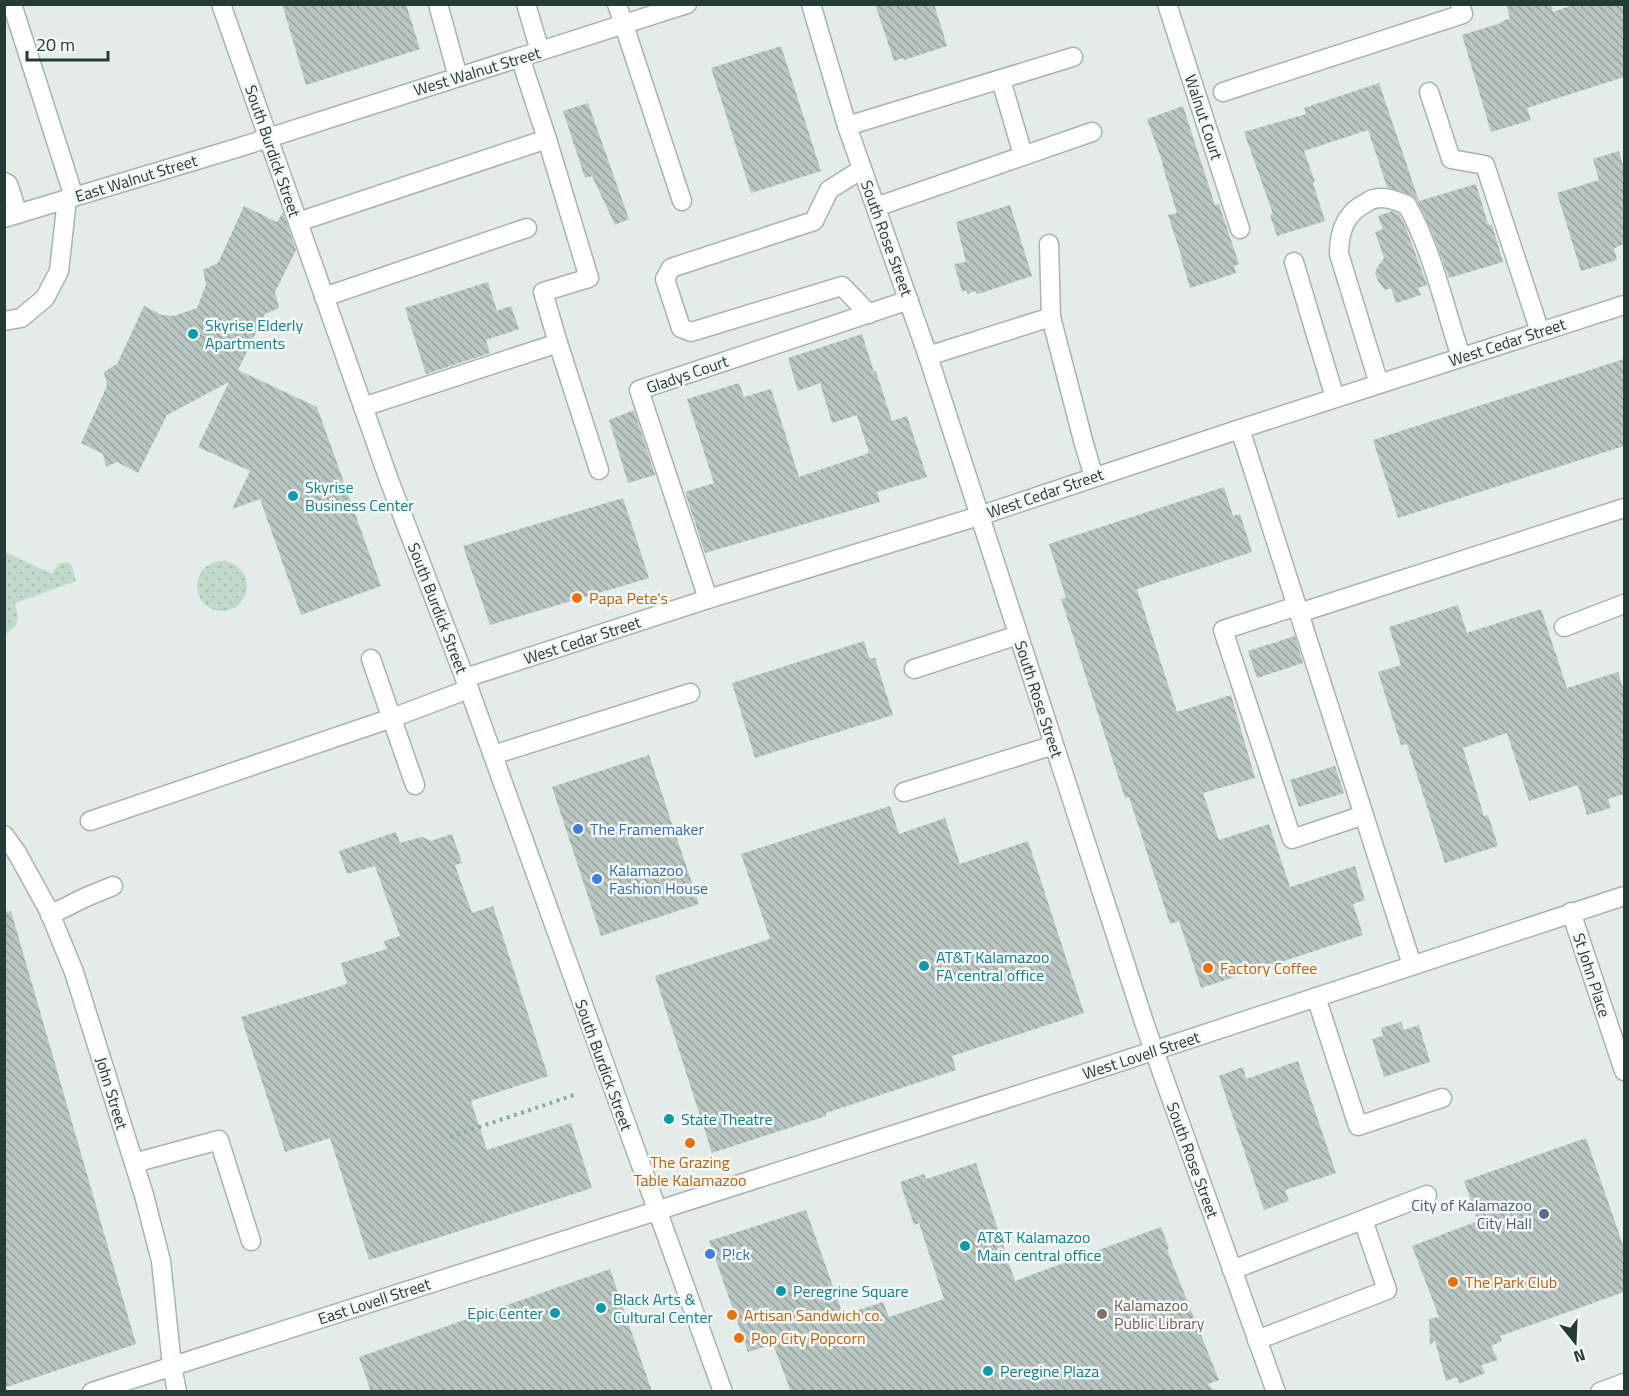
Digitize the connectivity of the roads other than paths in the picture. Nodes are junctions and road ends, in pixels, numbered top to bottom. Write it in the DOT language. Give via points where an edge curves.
graph roads {
  1 [pos="12,4"];
  2 [pos="221,4"];
  3 [pos="438,4"];
  4 [pos="526,4"];
  5 [pos="617,4"];
  6 [pos="687,4"];
  7 [pos="811,4"];
  8 [pos="1167,4"];
  9 [pos="1460,4"];
  10 [pos="624,25"];
  11 [pos="540,51"];
  12 [pos="520,57"];
  13 [pos="1073,57"];
  14 [pos="458,77"];
  15 [pos="1001,80"];
  16 [pos="1223,92"];
  17 [pos="1429,92"];
  18 [pos="847,126"];
  19 [pos="1092,132"];
  20 [pos="268,137"];
  21 [pos="548,139"];
  22 [pos="1023,155"];
  23 [pos="862,169"];
  24 [pos="4,182"];
  25 [pos="71,198"];
  26 [pos="682,201"];
  27 [pos="876,207"];
  28 [pos="11,216"];
  29 [pos="298,222"];
  30 [pos="527,228"];
  31 [pos="1240,229"];
  32 [pos="1049,244"];
  33 [pos="1294,262"];
  34 [pos="324,297"];
  35 [pos="909,300"];
  36 [pos="1624,304"];
  37 [pos="868,314"];
  38 [pos="1051,317"];
  39 [pos="4,321"];
  40 [pos="1540,332"];
  41 [pos="558,343"];
  42 [pos="928,356"];
  43 [pos="1461,357"];
  44 [pos="1379,384"];
  45 [pos="1335,398"];
  46 [pos="363,407"];
  47 [pos="1240,429"];
  48 [pos="599,470"];
  49 [pos="1094,477"];
  50 [pos="1624,508"];
  51 [pos="979,516"];
  52 [pos="708,599"];
  53 [pos="1624,604"];
  54 [pos="1298,609"];
  55 [pos="1564,627"];
  56 [pos="1018,635"];
  57 [pos="371,659"];
  58 [pos="914,669"];
  59 [pos="467,683"];
  60 [pos="690,693"];
  61 [pos="392,718"];
  62 [pos="1054,745"];
  63 [pos="493,755"];
  64 [pos="415,785"];
  65 [pos="904,792"];
  66 [pos="1364,815"];
  67 [pos="90,821"];
  68 [pos="4,835"];
  69 [pos="113,886"];
  70 [pos="1624,896"];
  71 [pos="1572,912"];
  72 [pos="50,915"];
  73 [pos="1412,965"];
  74 [pos="1316,997"];
  75 [pos="1154,1051"];
  76 [pos="1624,1071"];
  77 [pos="1442,1098"];
  78 [pos="134,1163"];
  79 [pos="1427,1195"];
  80 [pos="657,1210"];
  81 [pos="1363,1220"];
  82 [pos="251,1241"];
  83 [pos="1232,1270"];
  84 [pos="1257,1340"];
  85 [pos="172,1366"];
  86 [pos="1624,1383"];
  87 [pos="92,1392"];
  88 [pos="177,1392"];
  89 [pos="723,1392"];
  90 [pos="1276,1392"];
  91 [pos="1600,1392"];
  1 -- 25 [label="street"];
  2 -- 20 [label="street, South Burdick Street"];
  3 -- 14 [label="street"];
  4 -- 11 [label="street"];
  5 -- 10 [label="street"];
  6 -- 10 [label="street, West Walnut Street"];
  7 -- 18 [label="street, South Rose Street"];
  8 -- 31 [label="street, Walnut Court"];
  9 -- 16 [label="street" via="1463,14"];
  10 -- 11 [label="street, West Walnut Street"];
  10 -- 26 [label="street"];
  11 -- 12 [label="street, West Walnut Street"];
  12 -- 14 [label="street, West Walnut Street"];
  12 -- 21 [label="street"];
  13 -- 15 [label="street"];
  14 -- 20 [label="street, West Walnut Street"];
  15 -- 18 [label="street"];
  15 -- 22 [label="street"];
  17 -- 40 [label="street" via="1450,159 1485,165"];
  18 -- 23 [label="street, South Rose Street"];
  19 -- 22 [label="street"];
  20 -- 25 [label="street, East Walnut Street"];
  20 -- 29 [label="street, South Burdick Street"];
  21 -- 29 [label="street"];
  21 -- 41 [label="street" via="589,278 543,292"];
  22 -- 27 [label="street"];
  23 -- 27 [label="street, South Rose Street"];
  23 -- 37 [label="street" via="829,190 814,221 671,268 665,279 681,328 691,332 842,286"];
  24 -- 28 [label="street" via="8,184"];
  25 -- 28 [label="street, East Walnut Street"];
  25 -- 39 [label="street" via="59,272 45,298 21,318"];
  27 -- 35 [label="street, South Rose Street"];
  29 -- 34 [label="street, South Burdick Street"];
  30 -- 34 [label="street"];
  32 -- 38 [label="street"];
  33 -- 45 [label="street"];
  34 -- 46 [label="street, South Burdick Street"];
  35 -- 37 [label="street, Gladys Court"];
  35 -- 42 [label="street, South Rose Street"];
  36 -- 40 [label="street, West Cedar Street"];
  37 -- 52 [label="street, Gladys Court" via="639,390"];
  38 -- 42 [label="street"];
  38 -- 49 [label="street"];
  40 -- 43 [label="street, West Cedar Street"];
  41 -- 46 [label="street"];
  41 -- 48 [label="street"];
  42 -- 51 [label="street, South Rose Street"];
  43 -- 44 [label="street, West Cedar Street"];
  43 -- 44 [label="street" via="1412,213 1407,205 1374,199 1356,208 1344,223 1339,254"];
  44 -- 45 [label="street, West Cedar Street"];
  45 -- 47 [label="street, West Cedar Street"];
  46 -- 59 [label="street, South Burdick Street"];
  47 -- 49 [label="street, West Cedar Street"];
  47 -- 54 [label="street"];
  49 -- 51 [label="street, West Cedar Street"];
  50 -- 54 [label="street"];
  51 -- 52 [label="street, West Cedar Street"];
  51 -- 56 [label="street, South Rose Street"];
  52 -- 59 [label="street, West Cedar Street"];
  53 -- 55 [label="street"];
  54 -- 66 [label="street"];
  54 -- 66 [label="street" via="1223,630 1292,839"];
  56 -- 58 [label="street"];
  56 -- 62 [label="street, South Rose Street"];
  57 -- 61 [label="street"];
  59 -- 61 [label="street, West Cedar Street"];
  59 -- 63 [label="street, South Burdick Street"];
  60 -- 63 [label="street"];
  61 -- 64 [label="street"];
  61 -- 67 [label="street, West Cedar Street"];
  62 -- 65 [label="street"];
  62 -- 75 [label="street, South Rose Street"];
  63 -- 80 [label="street, South Burdick Street"];
  66 -- 73 [label="street"];
  68 -- 72 [label="street, John Street"];
  69 -- 72 [label="street"];
  70 -- 71 [label="street, West Lovell Street"];
  71 -- 73 [label="street, West Lovell Street"];
  71 -- 76 [label="street, St John Place"];
  72 -- 78 [label="street, John Street" via="74,972"];
  73 -- 74 [label="street, West Lovell Street"];
  74 -- 75 [label="street, West Lovell Street"];
  74 -- 77 [label="street" via="1358,1126"];
  75 -- 80 [label="street, West Lovell Street"];
  75 -- 83 [label="street, South Rose Street"];
  78 -- 82 [label="street" via="219,1140"];
  78 -- 85 [label="street, John Street" via="161,1262"];
  79 -- 81 [label="street"];
  80 -- 85 [label="street, East Lovell Street"];
  80 -- 89 [label="street, South Burdick Street"];
  81 -- 83 [label="street"];
  81 -- 84 [label="street" via="1387,1290"];
  83 -- 84 [label="street, South Rose Street"];
  84 -- 90 [label="street, South Rose Street"];
  85 -- 87 [label="street, East Lovell Street"];
  85 -- 88 [label="street, John Street"];
  86 -- 91 [label="street"];
}
